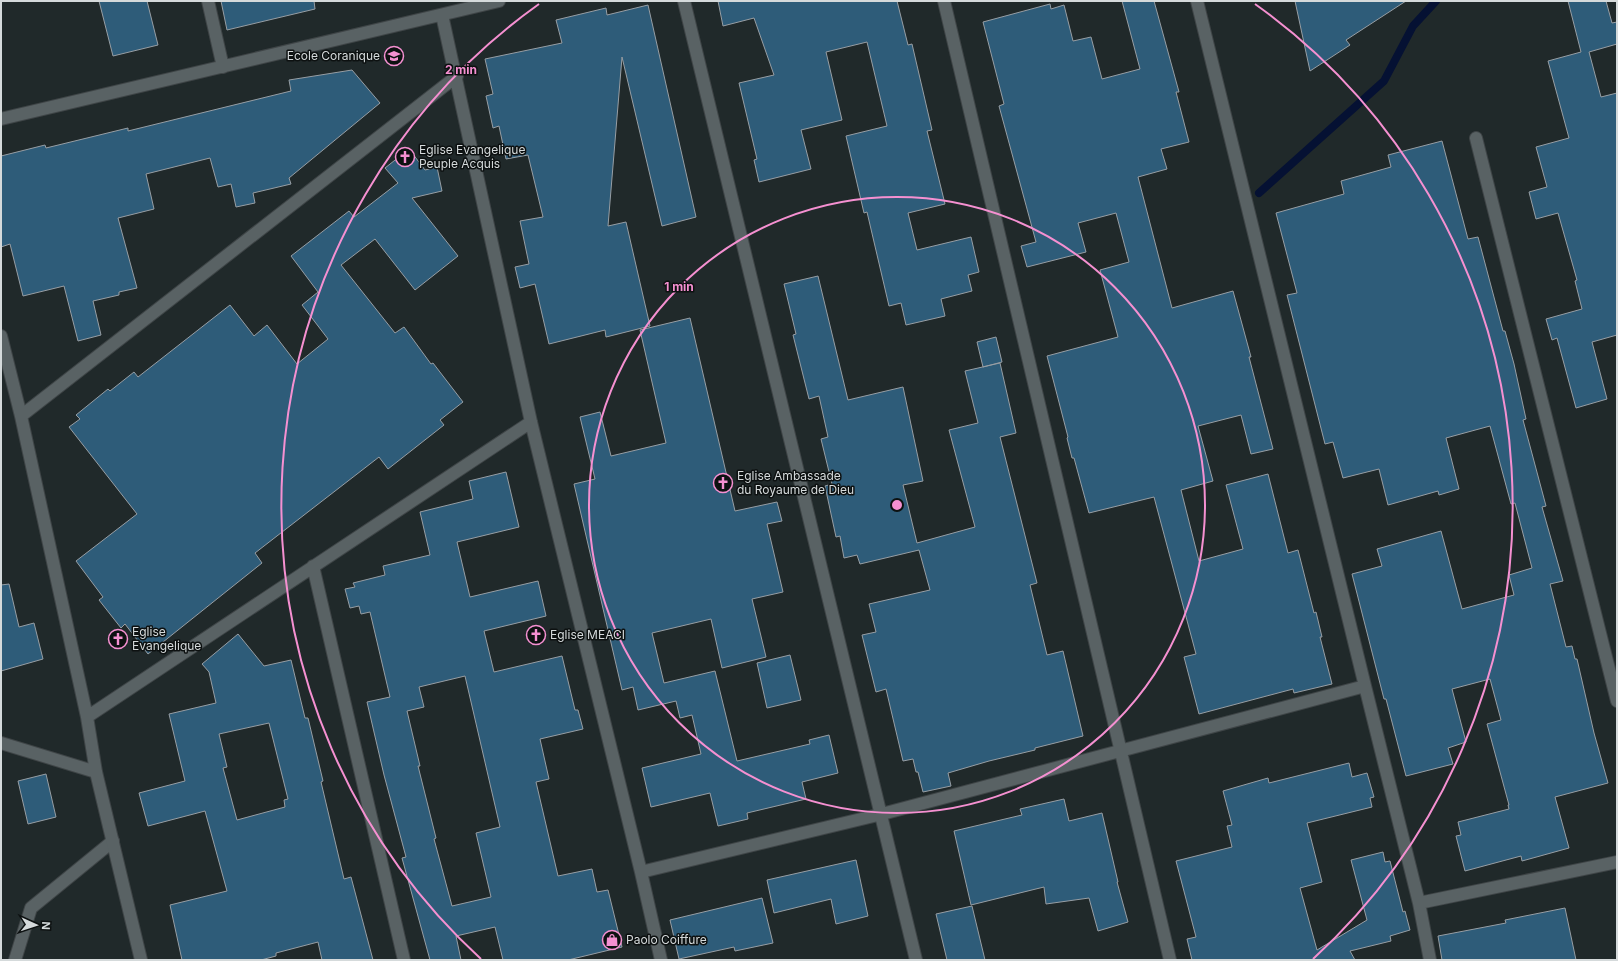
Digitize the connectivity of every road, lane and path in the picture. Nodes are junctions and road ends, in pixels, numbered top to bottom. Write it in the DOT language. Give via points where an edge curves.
graph roads {
  1 [pos="208,1"];
  2 [pos="499,1"];
  3 [pos="684,1"];
  4 [pos="944,1"];
  5 [pos="1197,1"];
  6 [pos="442,15"];
  7 [pos="223,67"];
  8 [pos="457,76"];
  9 [pos="1,119"];
  10 [pos="1476,138"];
  11 [pos="1,336"];
  12 [pos="21,416"];
  13 [pos="531,422"];
  14 [pos="313,566"];
  15 [pos="1365,686"];
  16 [pos="1617,701"];
  17 [pos="87,717"];
  18 [pos="1,743"];
  19 [pos="1122,750"];
  20 [pos="96,772"];
  21 [pos="882,814"];
  22 [pos="113,841"];
  23 [pos="1617,862"];
  24 [pos="641,872"];
  25 [pos="1419,903"];
  26 [pos="15,960"];
  27 [pos="142,960"];
  28 [pos="404,960"];
  29 [pos="661,960"];
  30 [pos="916,960"];
  31 [pos="1170,960"];
  32 [pos="1430,960"];
  1 -- 7 [label="street"];
  2 -- 6 [label="street"];
  3 -- 21 [label="street"];
  4 -- 19 [label="street"];
  5 -- 15 [label="street"];
  6 -- 7 [label="street"];
  6 -- 8 [label="street"];
  7 -- 9 [label="street"];
  8 -- 12 [label="street"];
  8 -- 13 [label="street"];
  10 -- 16 [label="street"];
  11 -- 12 [label="street"];
  12 -- 17 [label="street"];
  13 -- 14 [label="street"];
  13 -- 24 [label="street"];
  14 -- 17 [label="street"];
  14 -- 28 [label="street"];
  15 -- 19 [label="street"];
  15 -- 25 [label="street"];
  17 -- 20 [label="street"];
  18 -- 20 [label="street"];
  19 -- 21 [label="street"];
  19 -- 31 [label="street"];
  20 -- 22 [label="street"];
  21 -- 24 [label="street"];
  21 -- 30 [label="street"];
  22 -- 26 [label="street" via="31,908"];
  22 -- 27 [label="street"];
  23 -- 25 [label="street"];
  24 -- 29 [label="street"];
  25 -- 32 [label="street"];
}
